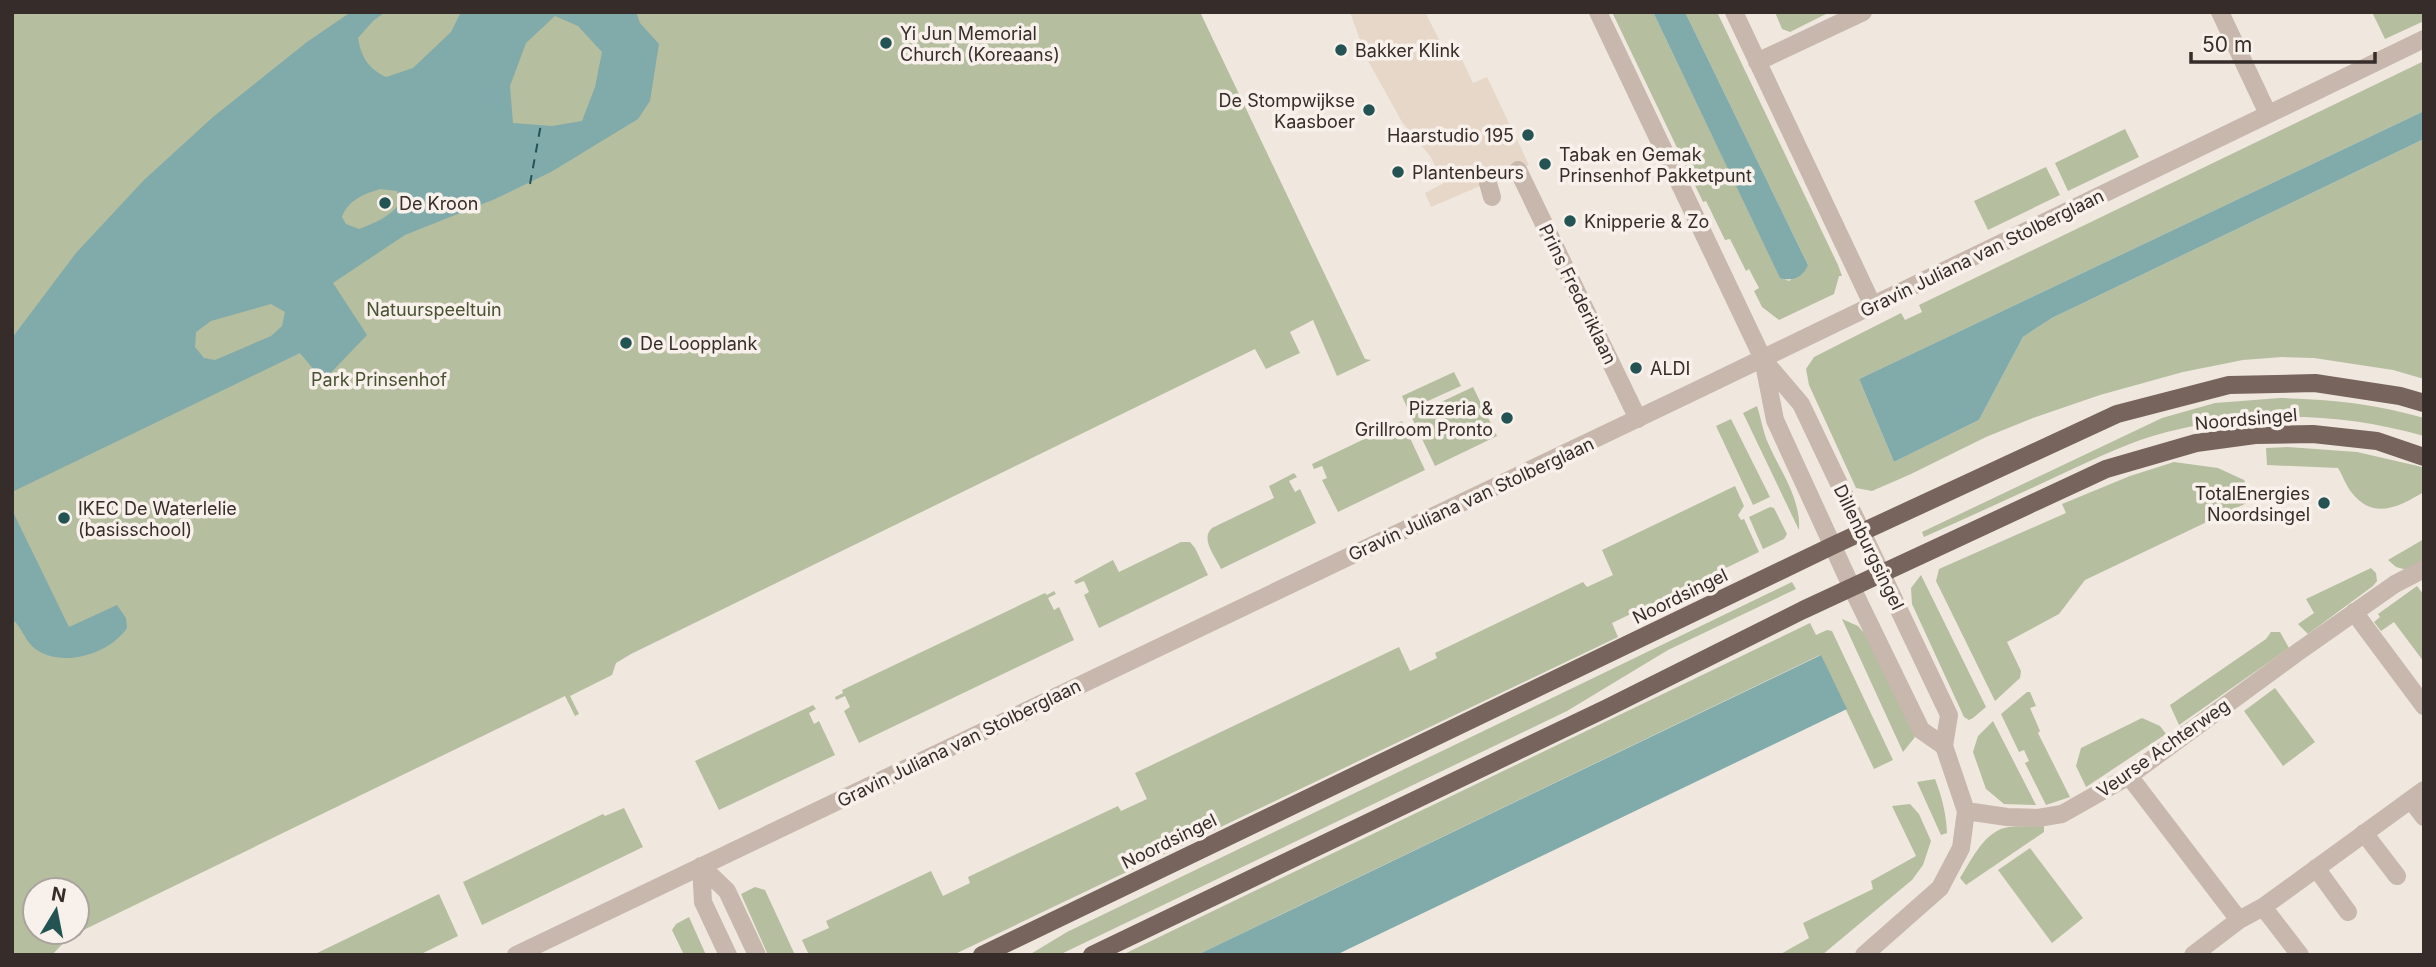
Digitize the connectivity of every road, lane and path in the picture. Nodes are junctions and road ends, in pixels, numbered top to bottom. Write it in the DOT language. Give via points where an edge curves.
graph roads {
  1 [pos="1598,12"];
  2 [pos="1734,12"];
  3 [pos="1863,12"];
  4 [pos="2220,12"];
  5 [pos="2424,39"];
  6 [pos="1757,62"];
  7 [pos="2268,114"];
  8 [pos="1518,170"];
  9 [pos="1873,306"];
  10 [pos="1763,359"];
  11 [pos="2424,403"];
  12 [pos="1638,419"];
  13 [pos="2424,457"];
  14 [pos="1861,533"];
  15 [pos="1834,545"];
  16 [pos="2424,569"];
  17 [pos="1882,574"];
  18 [pos="1852,587"];
  19 [pos="2354,612"];
  20 [pos="2424,706"];
  21 [pos="1944,746"];
  22 [pos="2129,776"];
  23 [pos="2417,795"];
  24 [pos="1966,811"];
  25 [pos="2424,817"];
  26 [pos="2364,833"];
  27 [pos="701,866"];
  28 [pos="2316,868"];
  29 [pos="2397,876"];
  30 [pos="2263,907"];
  31 [pos="2348,912"];
  32 [pos="2239,920"];
  33 [pos="2214,949"];
  34 [pos="516,955"];
  35 [pos="728,955"];
  36 [pos="757,955"];
  37 [pos="982,955"];
  38 [pos="1092,955"];
  39 [pos="1864,955"];
  40 [pos="2193,955"];
  41 [pos="2300,955"];
  1 -- 10 [label="street, Dillenburgsingel"];
  2 -- 6 [label="street"];
  3 -- 6 [label="street"];
  4 -- 7 [label="street"];
  5 -- 7 [label="street, Gravin Juliana van Stolberglaan"];
  6 -- 9 [label="street"];
  7 -- 9 [label="street, Gravin Juliana van Stolberglaan"];
  8 -- 12 [label="street, Prins Frederiklaan"];
  9 -- 10 [label="street, Gravin Juliana van Stolberglaan"];
  10 -- 12 [label="street, Gravin Juliana van Stolberglaan"];
  10 -- 14 [label="street, Dillenburgsingel" via="1801,404"];
  10 -- 15 [label="street, Dillenburgsingel" via="1775,420"];
  11 -- 14 [label="main road, Noordsingel" via="2315,383 2229,385 2117,414"];
  12 -- 27 [label="street, Gravin Juliana van Stolberglaan"];
  13 -- 17 [label="main road, Noordsingel" via="2376,441 2313,434 2196,443 2106,469"];
  14 -- 15 [label="main road, Noordsingel"];
  14 -- 17 [label="street, Dillenburgsingel"];
  15 -- 18 [label="street, Dillenburgsingel"];
  15 -- 37 [label="main road, Noordsingel"];
  16 -- 19 [label="street, Veurse Achterweg"];
  17 -- 18 [label="main road, Noordsingel"];
  17 -- 21 [label="street, Dillenburgsingel" via="1949,715"];
  18 -- 21 [label="street, Dillenburgsingel" via="1921,730"];
  18 -- 38 [label="main road, Noordsingel"];
  19 -- 20 [label="street"];
  19 -- 22 [label="street, Veurse Achterweg"];
  21 -- 24 [label="street, Dillenburgsingel"];
  22 -- 24 [label="street, Veurse Achterweg" via="2062,814 2038,818"];
  22 -- 32 [label="street"];
  23 -- 25 [label="street"];
  23 -- 26 [label="street"];
  24 -- 39 [label="street" via="1961,848 1940,888"];
  26 -- 28 [label="street"];
  26 -- 29 [label="street"];
  27 -- 34 [label="street, Gravin Juliana van Stolberglaan"];
  27 -- 35 [label="street" via="703,902"];
  27 -- 36 [label="street" via="727,891"];
  28 -- 30 [label="street"];
  28 -- 31 [label="street"];
  30 -- 32 [label="street"];
  30 -- 41 [label="street"];
  32 -- 33 [label="street"];
  33 -- 40 [label="street"];
}
